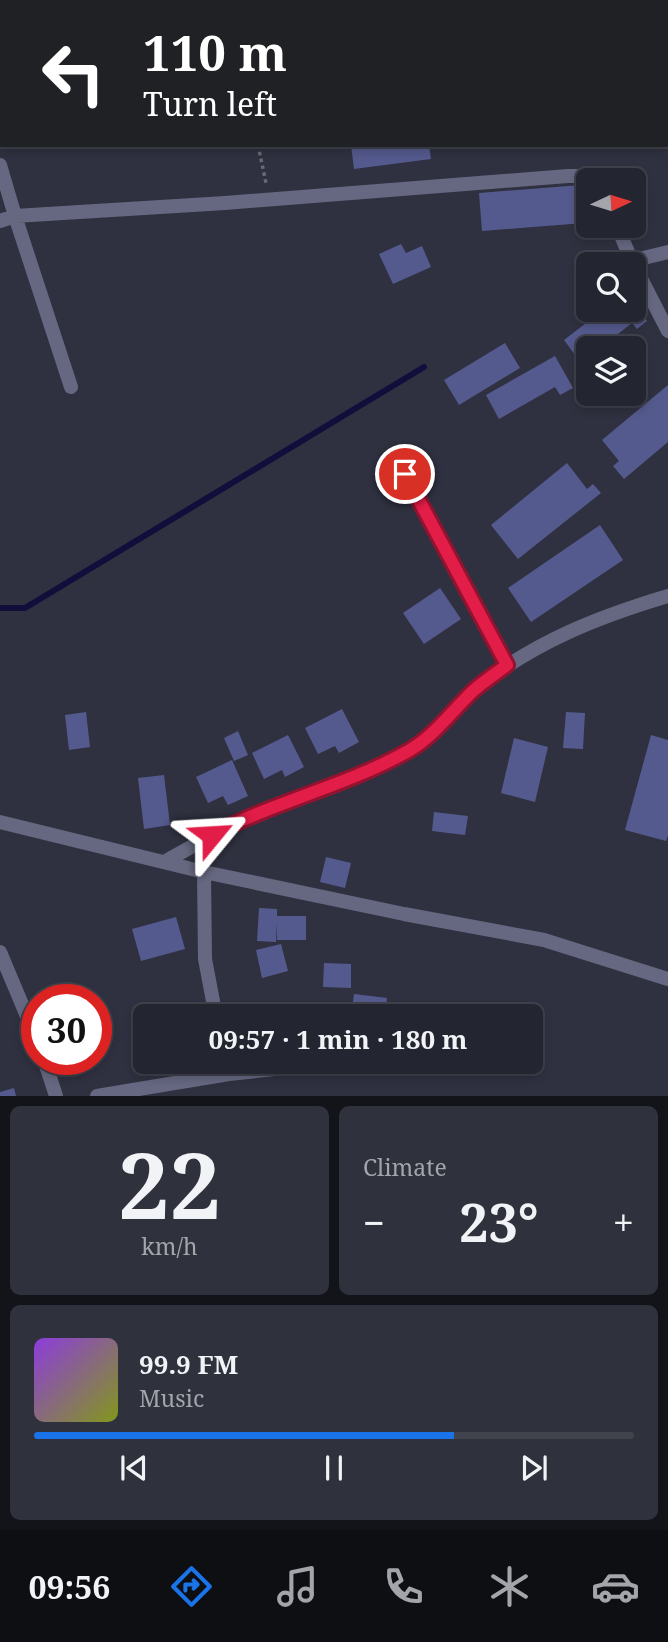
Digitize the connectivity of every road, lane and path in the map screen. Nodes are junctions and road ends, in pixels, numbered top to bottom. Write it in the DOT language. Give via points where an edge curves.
graph roads {
  1 [pos="258,147"];
  2 [pos="0,165"];
  3 [pos="576,176"];
  4 [pos="270,199"];
  5 [pos="15,216"];
  6 [pos="0,221"];
  7 [pos="668,252"];
  8 [pos="646,259"];
  9 [pos="646,288"];
  10 [pos="668,331"];
  11 [pos="71,387"];
  12 [pos="405,474"];
  13 [pos="668,596"];
  14 [pos="507,665"];
  15 [pos="0,822"];
  16 [pos="164,862"];
  17 [pos="204,872"];
  18 [pos="0,952"];
  19 [pos="668,979"];
  20 [pos="21,1003"];
  21 [pos="214,1004"];
  22 [pos="200,1074"];
  23 [pos="49,1075"];
  24 [pos="56,1096"];
  25 [pos="97,1096"];
  1 -- 4 [label="path"];
  2 -- 5 [label="street"];
  3 -- 4 [label="street"];
  4 -- 5 [label="street"];
  5 -- 6 [label="street"];
  5 -- 11 [label="street"];
  7 -- 8 [label="street"];
  9 -- 10 [label="street"];
  12 -- 14 [label="street"];
  13 -- 14 [label="street" via="558,636"];
  14 -- 16 [label="street" via="409,751 337,785 243,820"];
  15 -- 16 [label="street"];
  16 -- 17 [label="street"];
  17 -- 19 [label="street" via="544,940"];
  17 -- 21 [label="street" via="205,959"];
  18 -- 20 [label="street"];
  22 -- 25 [label="street"];
  23 -- 24 [label="street"];
}
